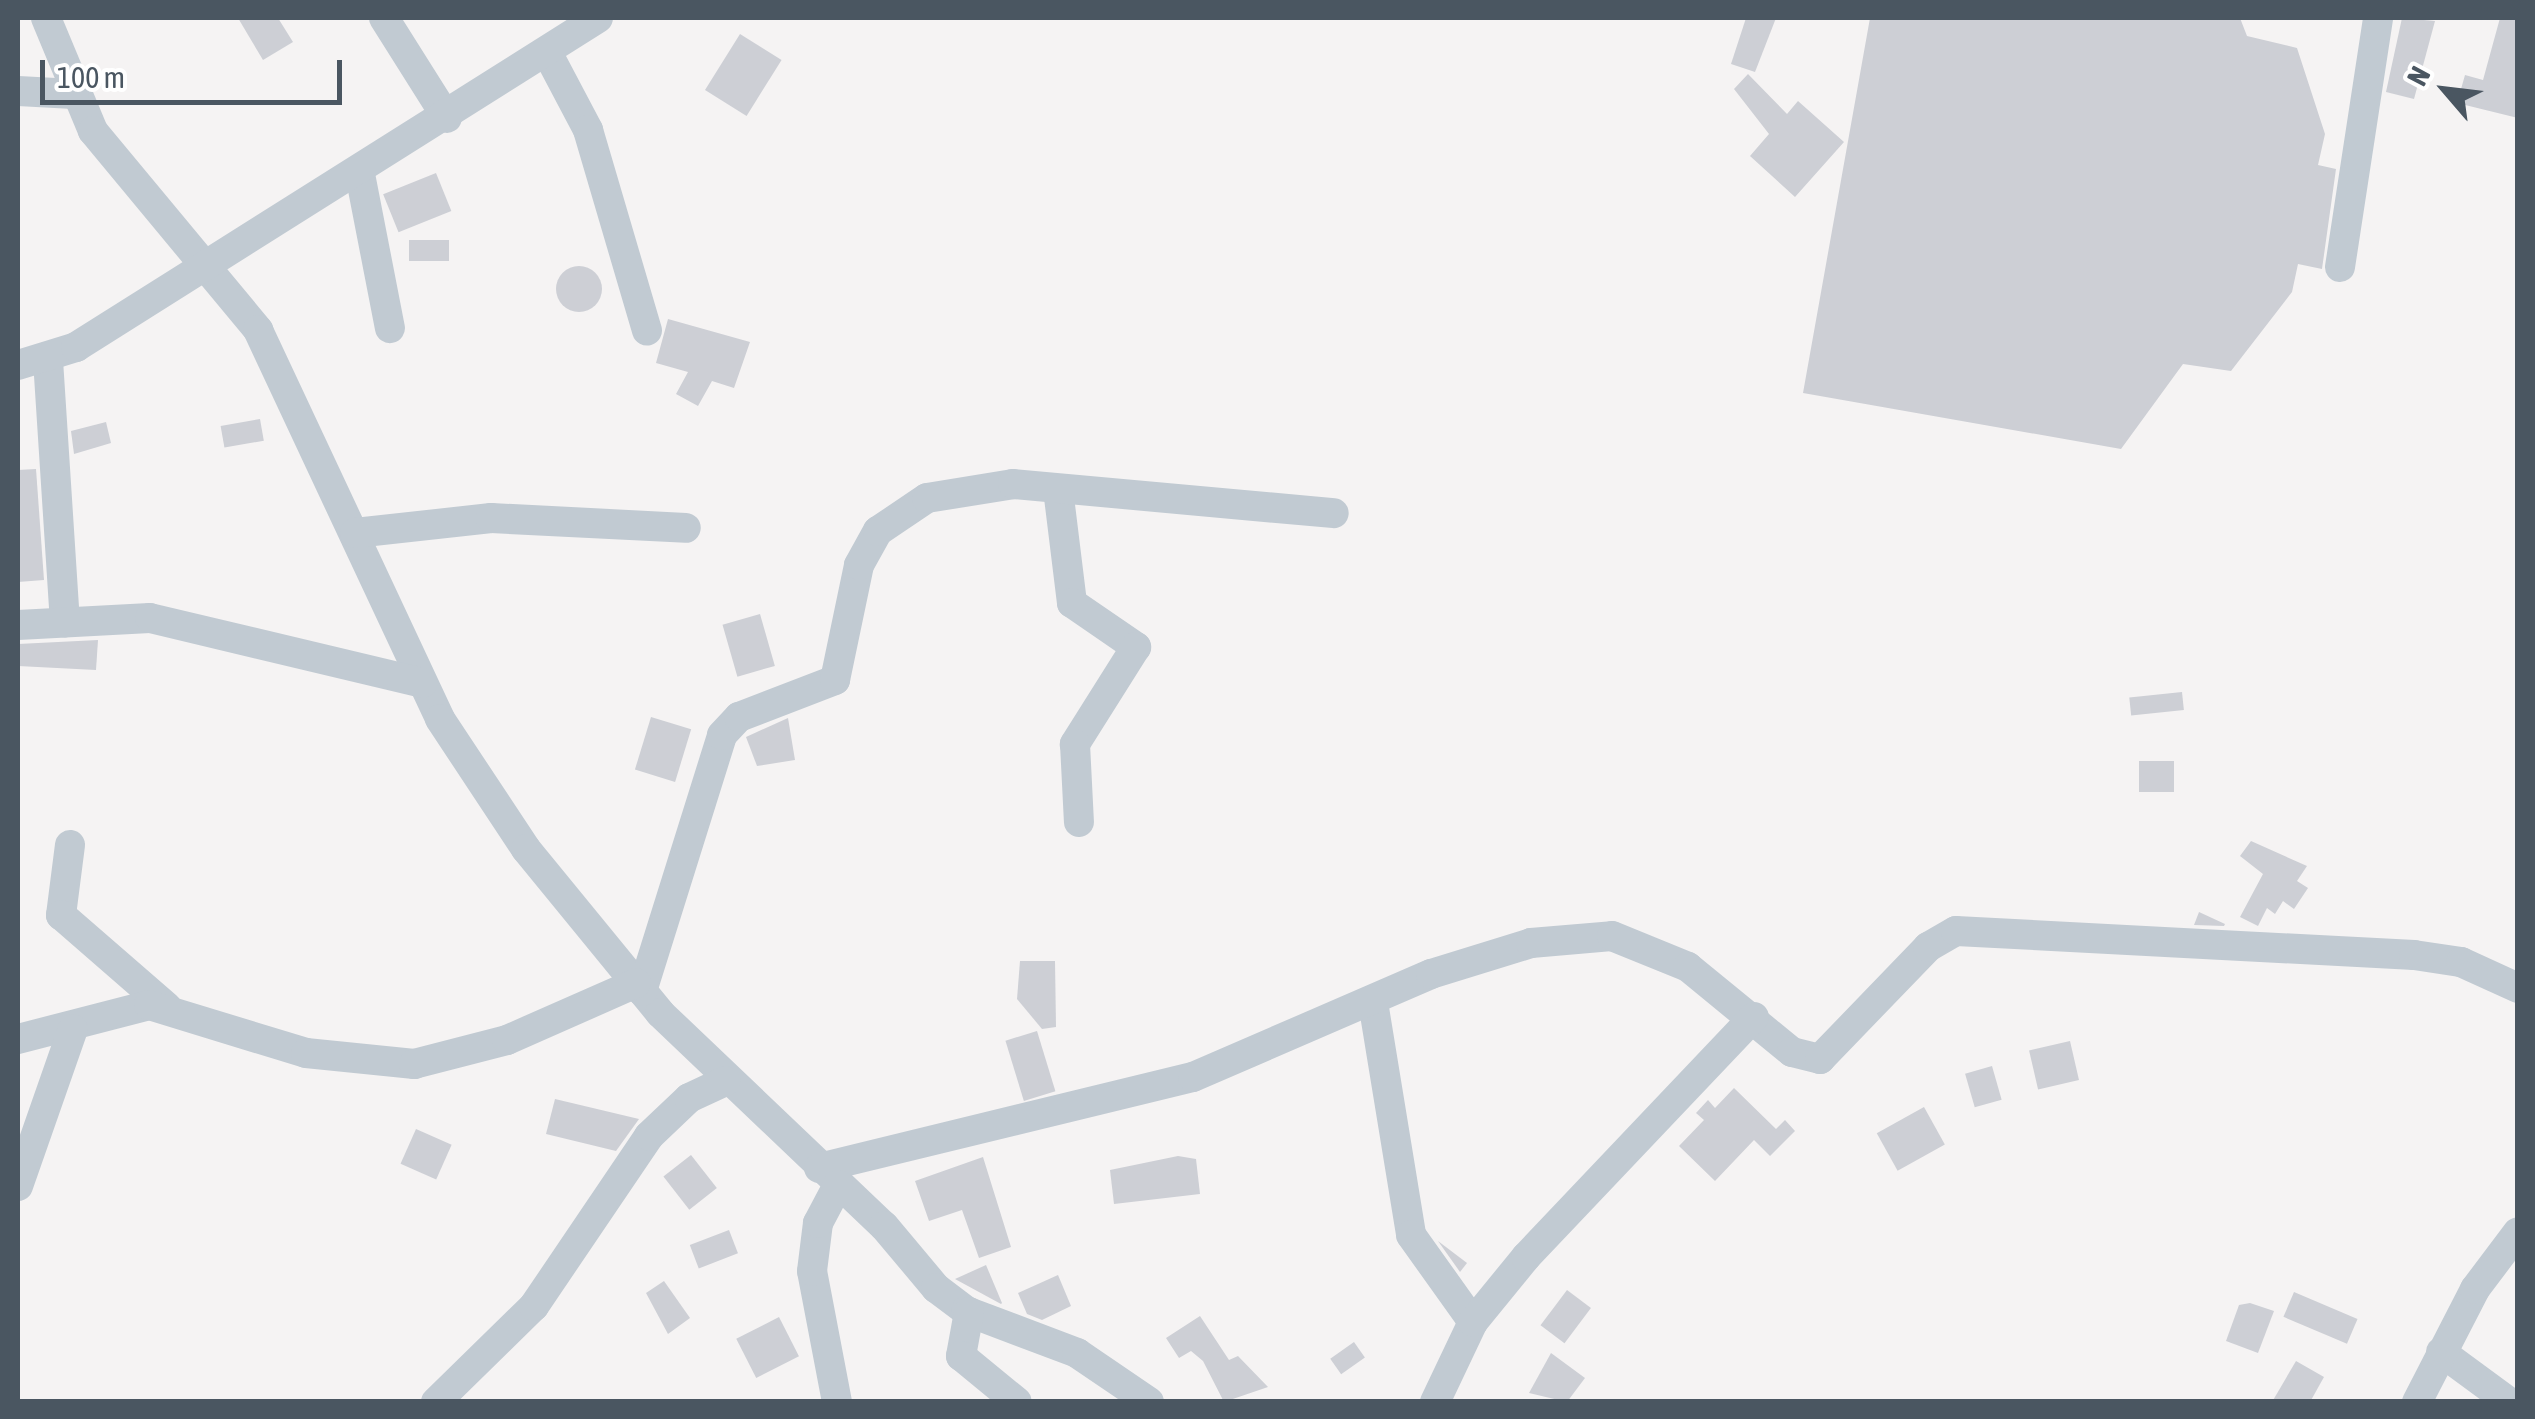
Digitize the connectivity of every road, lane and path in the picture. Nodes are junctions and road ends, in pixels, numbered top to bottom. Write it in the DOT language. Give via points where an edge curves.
graph roads {
  1 [pos="46,18"];
  2 [pos="384,18"];
  3 [pos="598,18"];
  4 [pos="2378,18"];
  5 [pos="548,54"];
  6 [pos="18,91"];
  7 [pos="74,94"];
  8 [pos="447,118"];
  9 [pos="360,174"];
  10 [pos="210,263"];
  11 [pos="2340,267"];
  12 [pos="390,328"];
  13 [pos="646,330"];
  14 [pos="33,362"];
  15 [pos="1058,489"];
  16 [pos="1334,513"];
  17 [pos="686,528"];
  18 [pos="356,533"];
  19 [pos="65,622"];
  20 [pos="18,625"];
  21 [pos="422,683"];
  22 [pos="1078,822"];
  23 [pos="70,845"];
  24 [pos="639,987"];
  25 [pos="2518,988"];
  26 [pos="1373,1002"];
  27 [pos="167,1007"];
  28 [pos="1754,1017"];
  29 [pos="73,1029"];
  30 [pos="18,1038"];
  31 [pos="725,1081"];
  32 [pos="829,1176"];
  33 [pos="18,1186"];
  34 [pos="2518,1232"];
  35 [pos="969,1312"];
  36 [pos="1473,1322"];
  37 [pos="2441,1352"];
  38 [pos="436,1402"];
  39 [pos="837,1402"];
  40 [pos="1017,1402"];
  41 [pos="1148,1402"];
  42 [pos="1434,1402"];
  43 [pos="2417,1402"];
  44 [pos="2509,1402"];
  1 -- 7 [label="street"];
  2 -- 8 [label="street"];
  3 -- 5 [label="street"];
  4 -- 11 [label="street"];
  5 -- 8 [label="street"];
  5 -- 13 [label="street" via="588,130"];
  6 -- 7 [label="street"];
  7 -- 10 [label="street" via="93,131"];
  8 -- 9 [label="street"];
  9 -- 10 [label="street"];
  9 -- 12 [label="street"];
  10 -- 14 [label="street"];
  10 -- 18 [label="street" via="298,400"];
  14 -- 19 [label="street"];
  15 -- 16 [label="street"];
  15 -- 22 [label="street" via="1072,603 1136,647 1075,744"];
  15 -- 24 [label="street" via="1013,484 928,498 878,530 860,566 835,680 739,717 722,735"];
  17 -- 18 [label="street" via="492,518"];
  18 -- 21 [label="street"];
  19 -- 20 [label="street"];
  19 -- 21 [label="street" via="210,627"];
  21 -- 24 [label="street" via="526,849"];
  23 -- 27 [label="street" via="61,915"];
  24 -- 27 [label="street" via="507,1040 414,1064 306,1052"];
  24 -- 31 [label="street"];
  25 -- 28 [label="street" via="2461,962 2414,955 1956,931 1928,948 1820,1060 1792,1052"];
  26 -- 28 [label="street" via="1532,943 1612,936 1688,967"];
  26 -- 32 [label="street" via="1193,1076"];
  26 -- 36 [label="street" via="1410,1235"];
  27 -- 29 [label="street" via="116,1010"];
  28 -- 36 [label="street"];
  29 -- 30 [label="street"];
  29 -- 33 [label="street"];
  31 -- 32 [label="street"];
  31 -- 38 [label="street" via="688,1098 650,1136 534,1306"];
  32 -- 35 [label="street"];
  32 -- 39 [label="street" via="812,1271"];
  34 -- 37 [label="street"];
  35 -- 40 [label="street" via="961,1356"];
  35 -- 41 [label="street" via="1076,1353"];
  36 -- 42 [label="street"];
  37 -- 43 [label="street"];
  37 -- 44 [label="street"];
}
